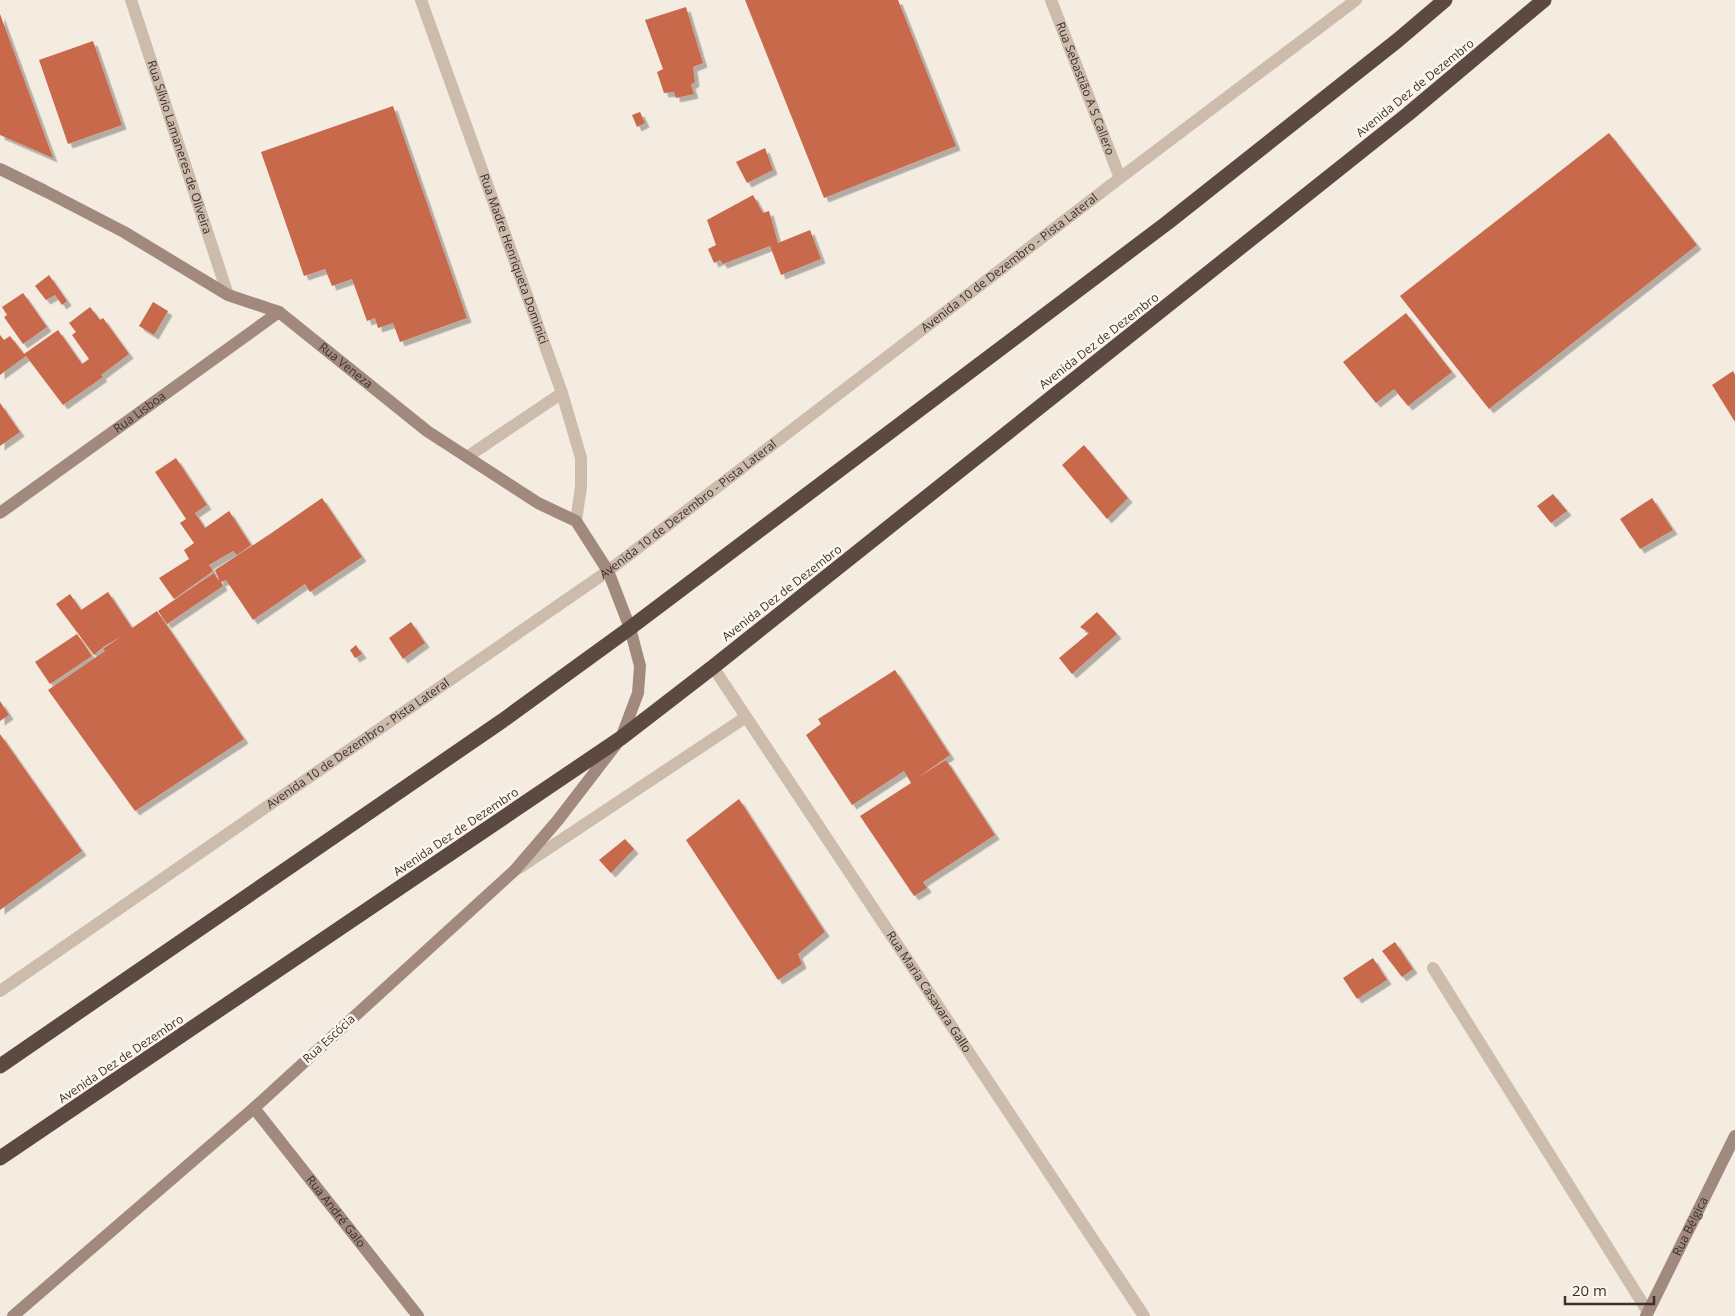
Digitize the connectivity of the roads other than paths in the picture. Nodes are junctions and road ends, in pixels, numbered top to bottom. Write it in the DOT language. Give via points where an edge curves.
graph roads {
  1 [pos="130,0"];
  2 [pos="421,0"];
  3 [pos="1051,0"];
  4 [pos="1356,0"];
  5 [pos="1445,0"];
  6 [pos="1544,0"];
  7 [pos="0,169"];
  8 [pos="1120,178"];
  9 [pos="228,296"];
  10 [pos="279,312"];
  11 [pos="562,393"];
  12 [pos="468,457"];
  13 [pos="0,512"];
  14 [pos="576,521"];
  15 [pos="608,571"];
  16 [pos="630,628"];
  17 [pos="713,668"];
  18 [pos="746,717"];
  19 [pos="621,738"];
  20 [pos="515,870"];
  21 [pos="1433,968"];
  22 [pos="0,992"];
  23 [pos="0,1066"];
  24 [pos="254,1108"];
  25 [pos="1735,1136"];
  26 [pos="0,1158"];
  27 [pos="1647,1314"];
  28 [pos="13,1316"];
  29 [pos="418,1316"];
  30 [pos="1144,1316"];
  1 -- 9 [label="street, Rua Sílvio Lamaneres de Oliveira"];
  2 -- 11 [label="street, Rua Madre Henriqueta Dominici"];
  3 -- 8 [label="street, Rua Sebastião A S Callero"];
  4 -- 8 [label="street, Avenida 10 de Dezembro - Pista Lateral"];
  5 -- 16 [label="highway" via="1167,223"];
  6 -- 17 [label="highway, Avenida Dez de Dezembro" via="1400,120"];
  7 -- 9 [label="street, Rua Veneza" via="124,232"];
  8 -- 15 [label="street, Avenida 10 de Dezembro - Pista Lateral"];
  9 -- 10 [label="street, Rua Veneza"];
  10 -- 12 [label="street, Rua Veneza" via="427,431"];
  10 -- 13 [label="street, Rua Lisboa"];
  11 -- 12 [label="street"];
  11 -- 14 [label="street, Rua Madre Henriqueta Dominici" via="581,458"];
  12 -- 14 [label="street, Rua Veneza" via="538,503"];
  14 -- 15 [label="street"];
  15 -- 16 [label="street"];
  15 -- 22 [label="street, Avenida 10 de Dezembro - Pista Lateral"];
  16 -- 19 [label="street, Rua Escócia" via="640,666 638,693"];
  16 -- 23 [label="highway" via="502,721"];
  17 -- 18 [label="street, Rua Maria Casavara Gallo"];
  17 -- 19 [label="highway, Avenida Dez de Dezembro"];
  18 -- 20 [label="street"];
  18 -- 30 [label="street, Rua Maria Casavara Gallo"];
  19 -- 20 [label="street, Rua Escócia"];
  19 -- 26 [label="highway, Avenida Dez de Dezembro"];
  20 -- 24 [label="street, Rua Escócia"];
  21 -- 27 [label="street"];
  24 -- 28 [label="street, Rua Escócia"];
  24 -- 29 [label="street, Rua André Galo"];
  25 -- 27 [label="street, Rua Bélgica"];
}
